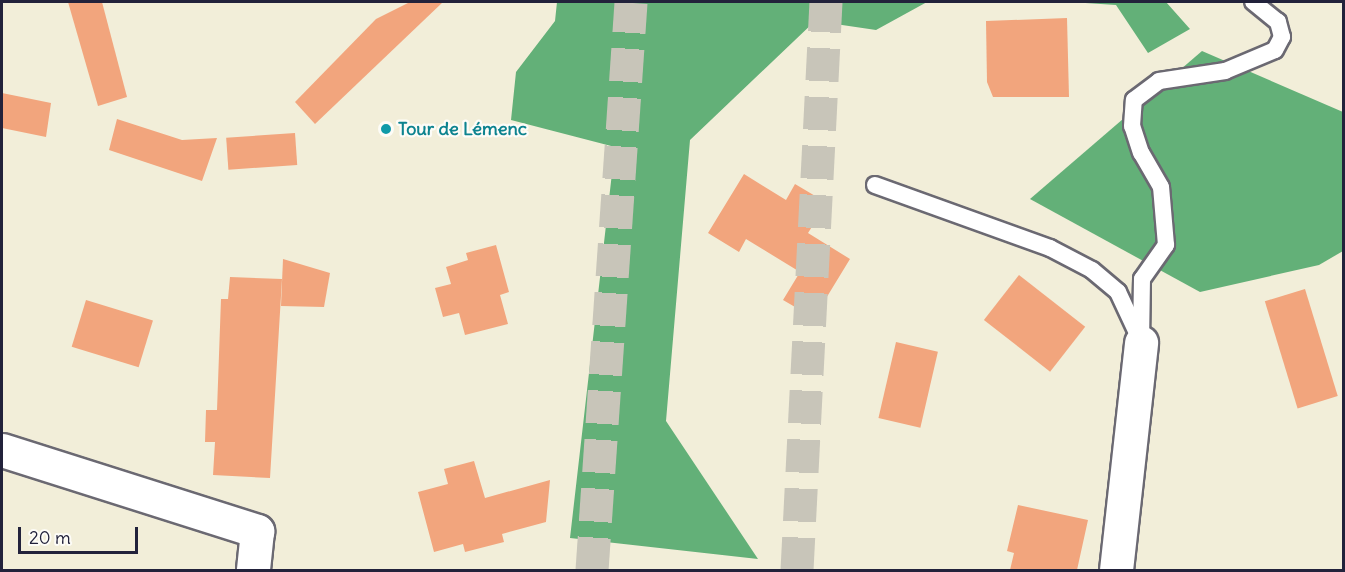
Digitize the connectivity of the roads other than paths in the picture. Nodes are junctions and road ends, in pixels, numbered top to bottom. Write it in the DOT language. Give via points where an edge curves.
graph roads {
  1 [pos="1253,2"];
  2 [pos="875,185"];
  3 [pos="1141,342"];
  4 [pos="2,450"];
  5 [pos="253,570"];
  6 [pos="1116,570"];
  1 -- 3 [label="lane" via="1278,22 1282,37 1275,50 1225,71 1159,81 1134,100 1132,126 1141,153 1161,187 1166,234 1166,245 1142,279"];
  2 -- 3 [label="lane" via="1050,248 1092,270 1118,292"];
  3 -- 6 [label="street"];
  4 -- 5 [label="street" via="257,531"];
}
